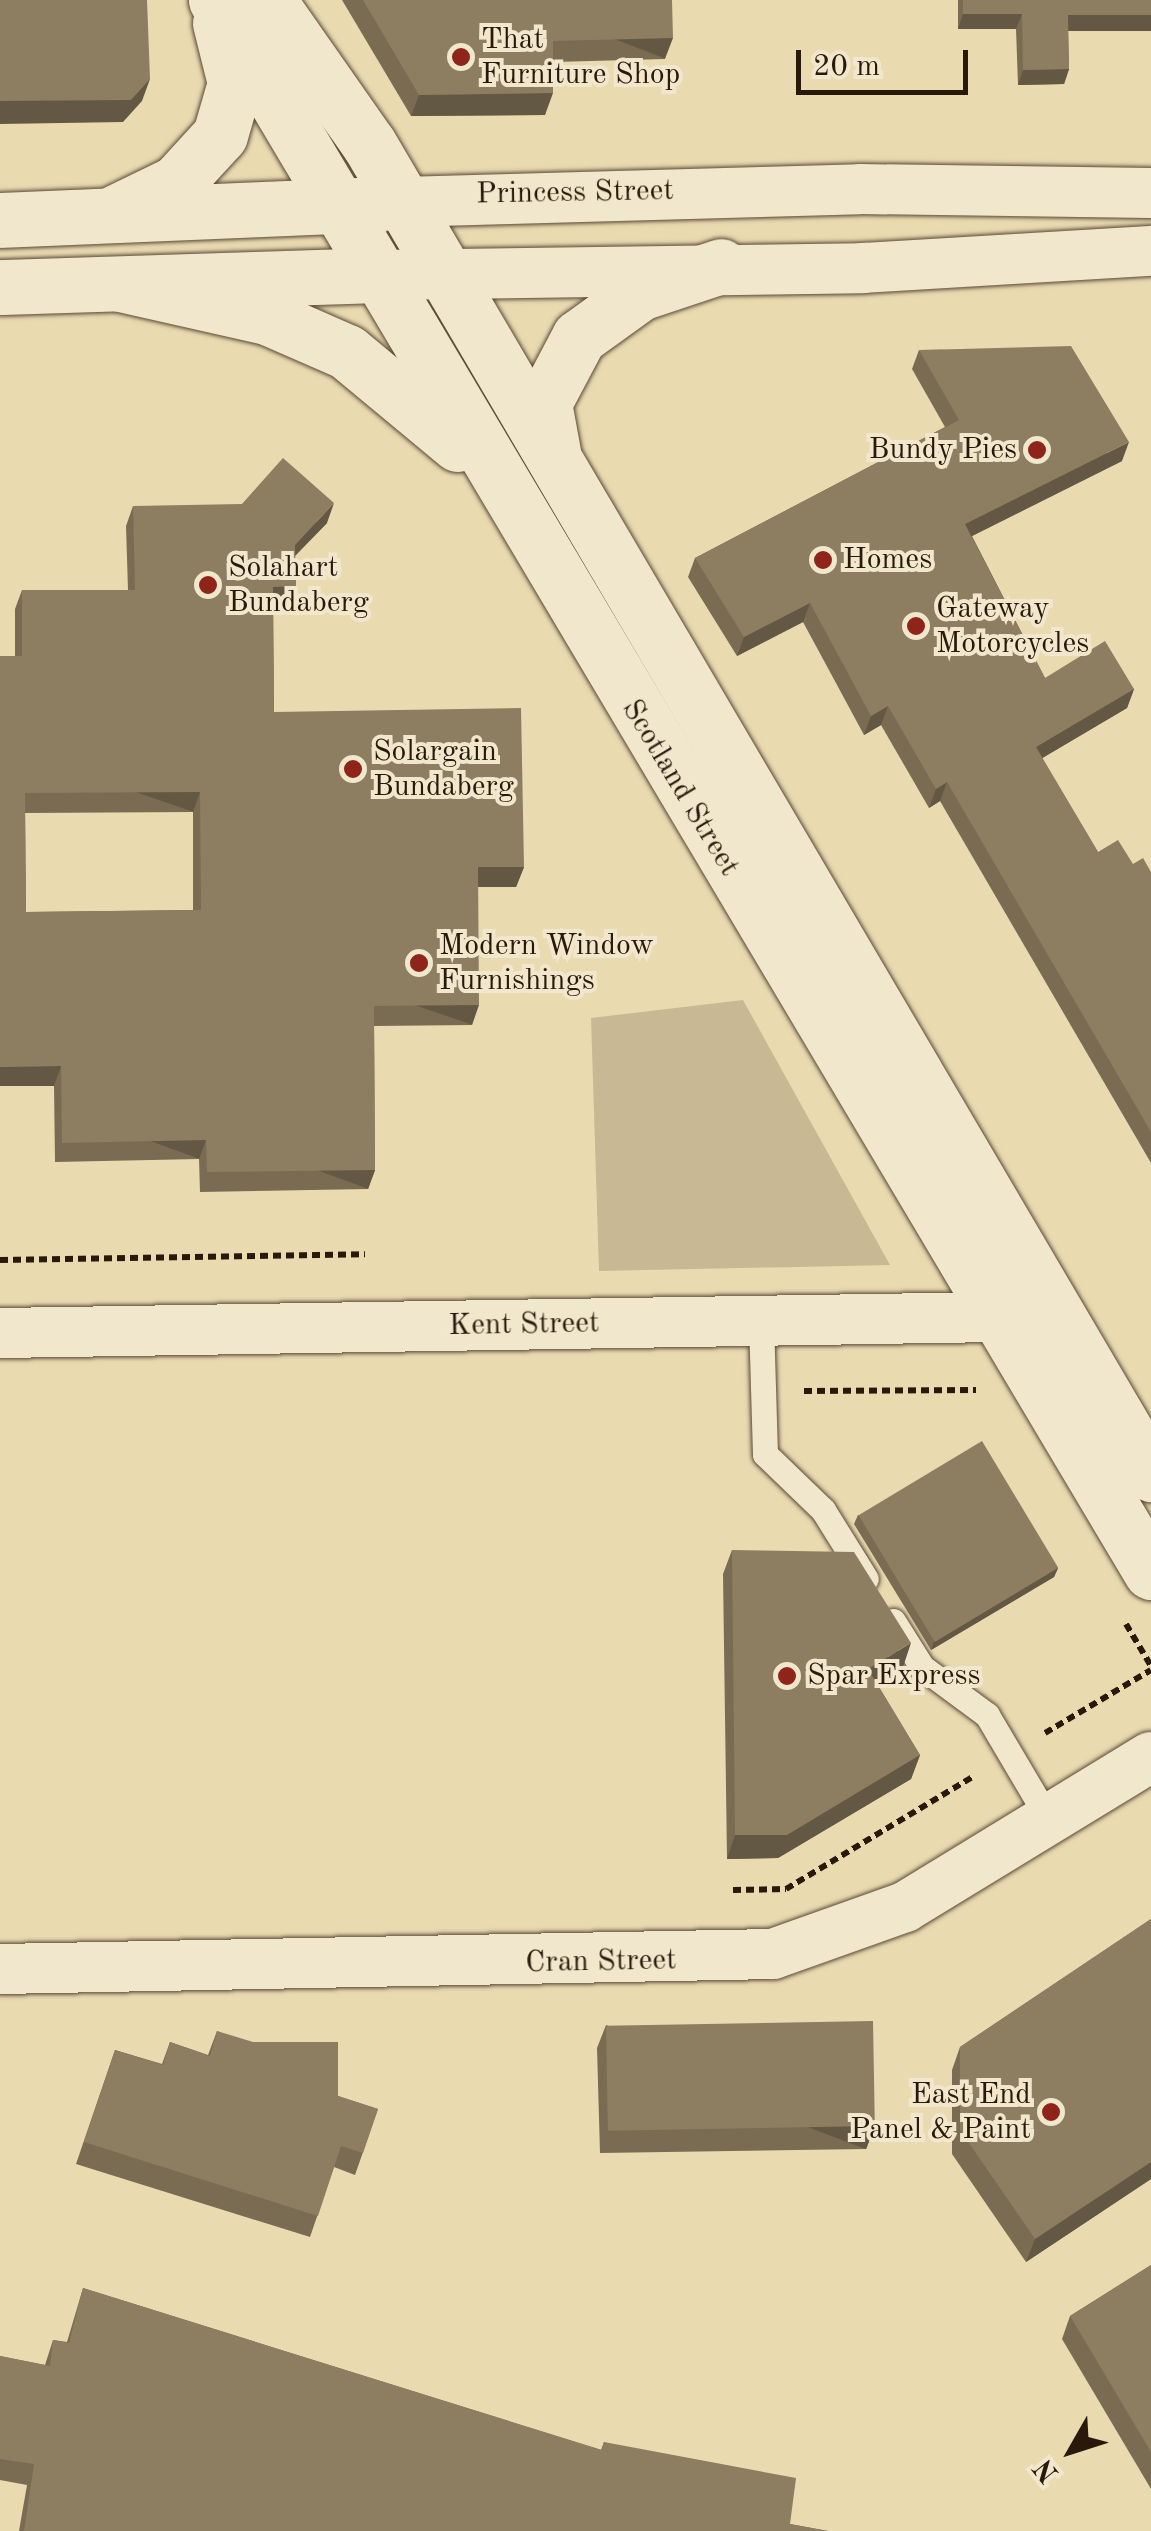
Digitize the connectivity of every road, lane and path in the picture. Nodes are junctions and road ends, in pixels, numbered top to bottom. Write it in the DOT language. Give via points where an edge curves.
graph roads {
  1 [pos="214,0"];
  2 [pos="268,0"];
  3 [pos="1151,193"];
  4 [pos="402,202"];
  5 [pos="345,208"];
  6 [pos="100,219"];
  7 [pos="0,220"];
  8 [pos="1151,251"];
  9 [pos="721,266"];
  10 [pos="443,272"];
  11 [pos="383,275"];
  12 [pos="120,284"];
  13 [pos="0,288"];
  14 [pos="560,475"];
  15 [pos="513,506"];
  16 [pos="366,1254"];
  17 [pos="0,1260"];
  18 [pos="1020,1304"];
  19 [pos="761,1320"];
  20 [pos="0,1333"];
  21 [pos="985,1390"];
  22 [pos="762,1392"];
  23 [pos="1151,1474"];
  24 [pos="1151,1572"];
  25 [pos="1151,1670"];
  26 [pos="1010,1754"];
  27 [pos="1151,1757"];
  28 [pos="1048,1818"];
  29 [pos="734,1890"];
  30 [pos="0,1969"];
  1 -- 5 [label="main road, Scotland Street"];
  1 -- 6 [label="main road" via="235,83 220,134 176,183"];
  2 -- 4 [label="main road, Scotland Street"];
  3 -- 4 [label="street, Princess Street" via="860,189"];
  4 -- 5 [label="main road, Princess Street"];
  4 -- 10 [label="main road, Scotland Street"];
  5 -- 6 [label="main road, Princess Street"];
  5 -- 11 [label="main road, Scotland Street"];
  6 -- 7 [label="main road, Princess Street"];
  8 -- 9 [label="street"];
  9 -- 10 [label="street"];
  9 -- 14 [label="main road" via="618,305 562,357 544,403"];
  10 -- 11 [label="street"];
  10 -- 14 [label="main road, Scotland Street"];
  11 -- 12 [label="main road"];
  11 -- 15 [label="main road, Scotland Street"];
  12 -- 13 [label="main road"];
  12 -- 15 [label="main road" via="267,317 347,352 415,401"];
  14 -- 18 [label="main road, Scotland Street"];
  15 -- 18 [label="main road, Scotland Street"];
  16 -- 17 [label="path"];
  18 -- 19 [label="street, Kent Street"];
  18 -- 23 [label="main road, Scotland Street"];
  18 -- 24 [label="main road, Scotland Street"];
  19 -- 20 [label="street, Kent Street"];
  19 -- 22 [label="lane"];
  21 -- 22 [label="path"];
  22 -- 26 [label="lane" via="771,1465 828,1516 915,1658 987,1715"];
  25 -- 26 [label="path"];
  26 -- 28 [label="lane"];
  26 -- 29 [label="path" via="786,1888"];
  27 -- 28 [label="street, Cran Street"];
  28 -- 30 [label="street, Cran Street" via="905,1907 838,1938 773,1954"];
}
